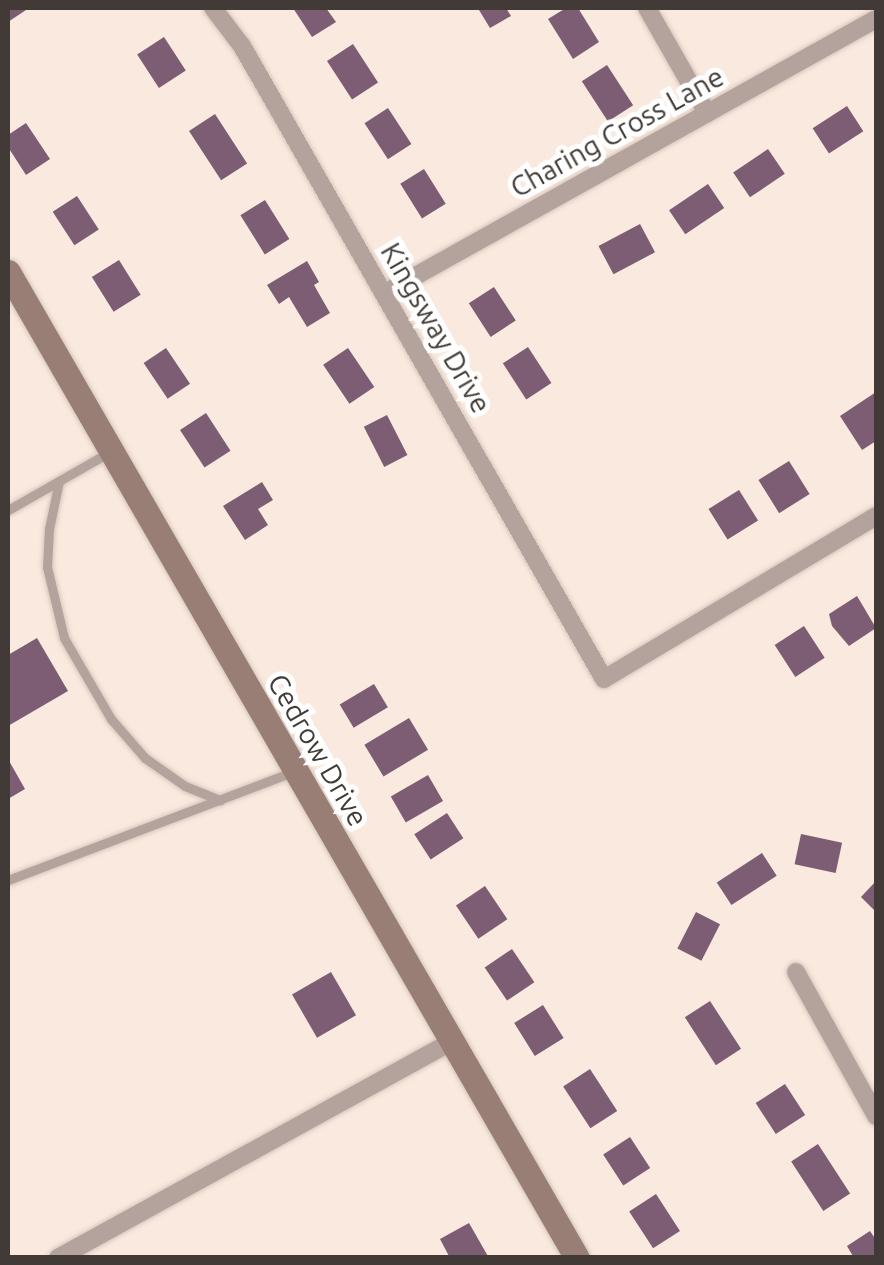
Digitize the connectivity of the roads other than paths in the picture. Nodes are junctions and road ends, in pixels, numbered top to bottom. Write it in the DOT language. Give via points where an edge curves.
graph roads {
  1 [pos="213,8"];
  2 [pos="646,8"];
  3 [pos="876,19"];
  4 [pos="708,113"];
  5 [pos="8,272"];
  6 [pos="385,293"];
  7 [pos="111,452"];
  8 [pos="59,481"];
  9 [pos="8,510"];
  10 [pos="876,516"];
  11 [pos="296,771"];
  12 [pos="220,800"];
  13 [pos="8,880"];
  14 [pos="796,972"];
  15 [pos="451,1042"];
  16 [pos="876,1116"];
  17 [pos="58,1258"];
  18 [pos="577,1258"];
  1 -- 6 [label="street, Kingsway Drive" via="242,46"];
  2 -- 4 [label="street"];
  3 -- 4 [label="street, Charing Cross Lane"];
  4 -- 6 [label="street, Charing Cross Lane"];
  5 -- 7 [label="street, Cedrow Drive"];
  6 -- 10 [label="street, Kingsway Drive" via="604,679"];
  7 -- 8 [label="lane"];
  7 -- 11 [label="street, Cedrow Drive"];
  8 -- 9 [label="lane"];
  8 -- 12 [label="lane" via="47,567 64,638 111,719 145,758"];
  11 -- 12 [label="lane"];
  11 -- 15 [label="street, Cedrow Drive"];
  12 -- 13 [label="lane"];
  14 -- 16 [label="street"];
  15 -- 17 [label="street"];
  15 -- 18 [label="street, Cedrow Drive"];
}
